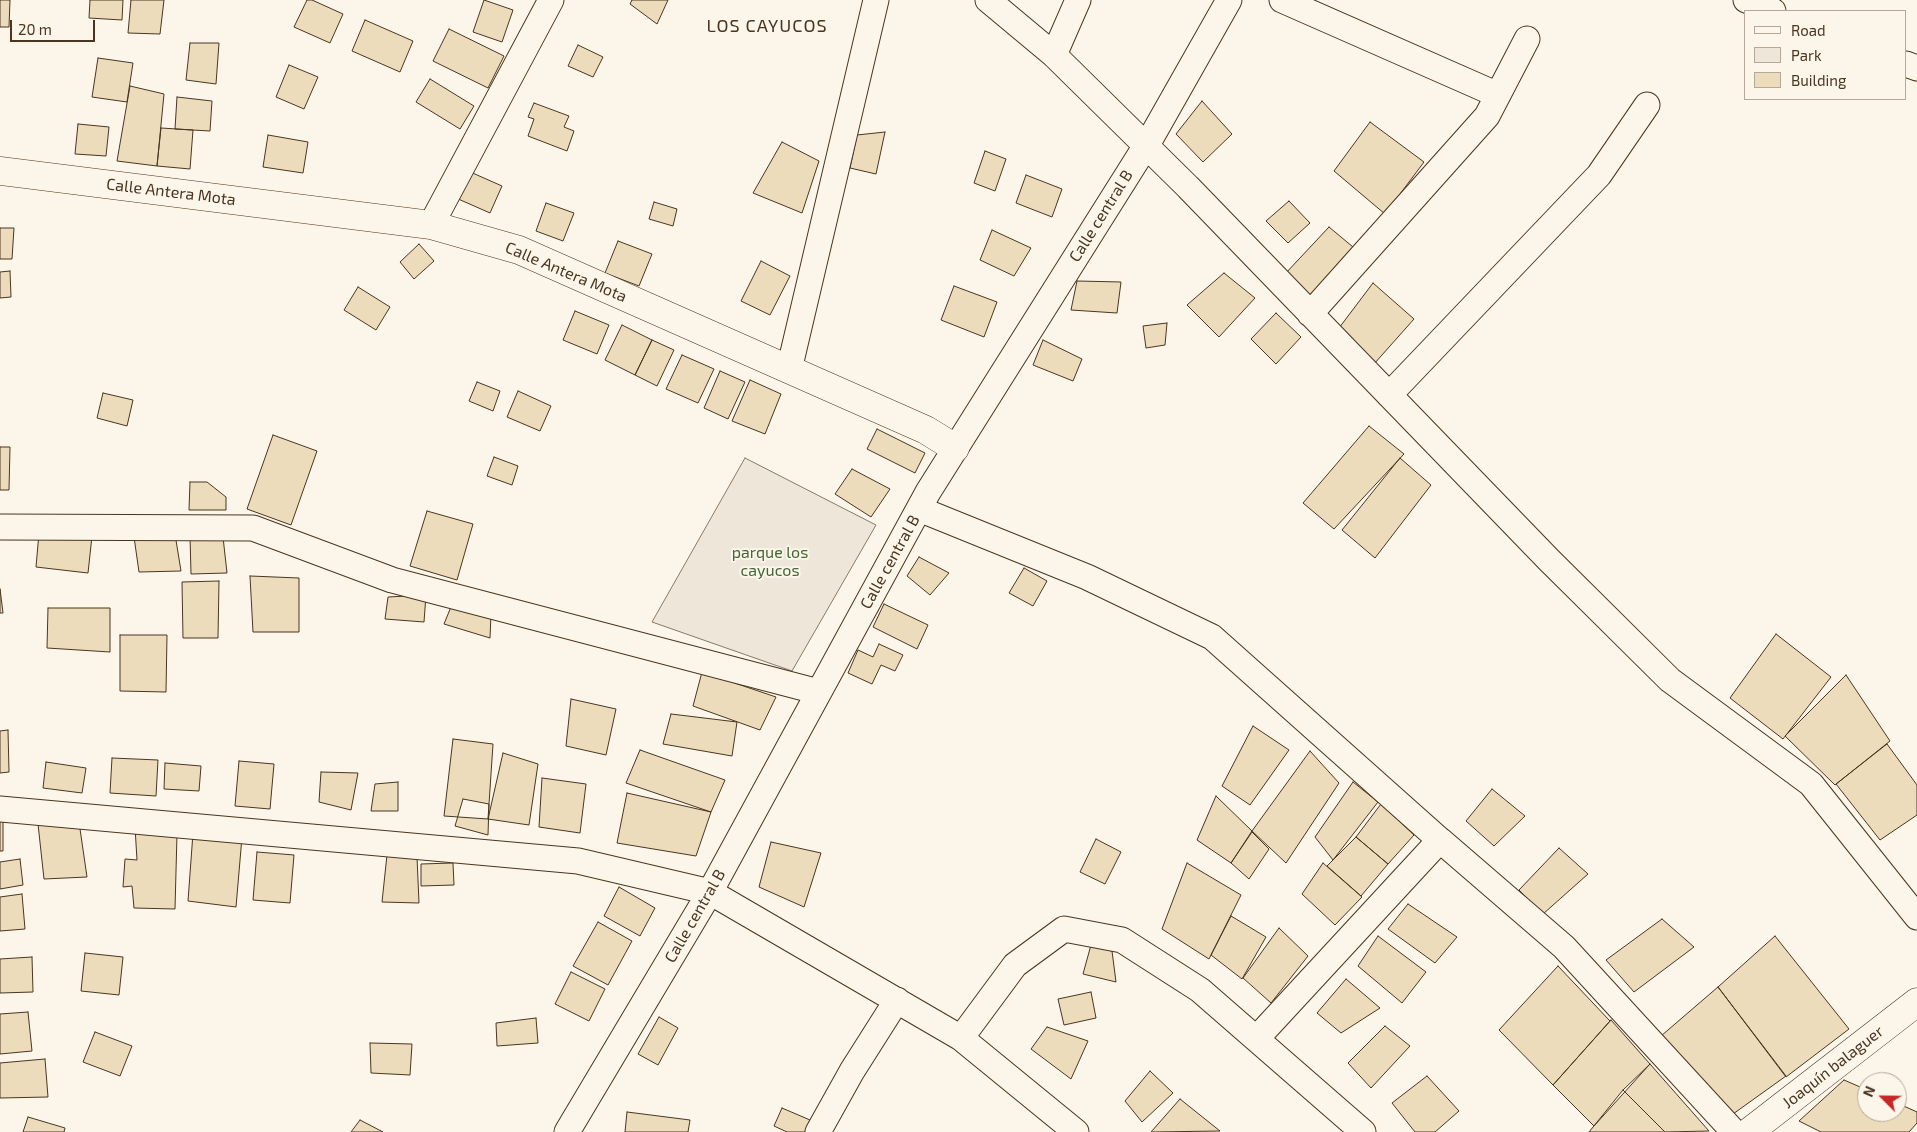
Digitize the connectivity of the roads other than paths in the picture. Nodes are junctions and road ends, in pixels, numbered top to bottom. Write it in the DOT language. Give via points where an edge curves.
graph roads {
  1 [pos="551,0"];
  2 [pos="876,0"];
  3 [pos="988,0"];
  4 [pos="1078,0"];
  5 [pos="1228,0"];
  6 [pos="1282,0"];
  7 [pos="1746,0"];
  8 [pos="1771,10"];
  9 [pos="1527,39"];
  10 [pos="1054,54"];
  11 [pos="1498,95"];
  12 [pos="1647,105"];
  13 [pos="0,171"];
  14 [pos="432,225"];
  15 [pos="1310,314"];
  16 [pos="790,370"];
  17 [pos="1388,394"];
  18 [pos="955,448"];
  19 [pos="919,508"];
  20 [pos="0,527"];
  21 [pos="819,692"];
  22 [pos="0,808"];
  23 [pos="1442,842"];
  24 [pos="710,892"];
  25 [pos="1917,916"];
  26 [pos="897,1000"];
  27 [pos="1917,1002"];
  28 [pos="961,1038"];
  29 [pos="1257,1038"];
  30 [pos="567,1132"];
  31 [pos="818,1132"];
  32 [pos="1076,1132"];
  33 [pos="1363,1132"];
  34 [pos="1734,1132"];
  35 [pos="1749,1132"];
  1 -- 14 [label="street"];
  2 -- 16 [label="street"];
  3 -- 10 [label="street"];
  4 -- 10 [label="street"];
  5 -- 18 [label="street, Calle central B" via="1152,136"];
  6 -- 11 [label="street"];
  7 -- 8 [label="street"];
  9 -- 11 [label="street"];
  10 -- 15 [label="street"];
  11 -- 15 [label="street" via="1487,116"];
  12 -- 17 [label="street" via="1599,175"];
  13 -- 14 [label="street, Calle Antera Mota"];
  14 -- 16 [label="street, Calle Antera Mota" via="519,250"];
  15 -- 17 [label="street"];
  16 -- 18 [label="street, Calle Antera Mota" via="926,430"];
  17 -- 25 [label="street" via="1670,680 1811,784"];
  18 -- 19 [label="street, Calle central B"];
  19 -- 21 [label="street, Calle central B"];
  19 -- 23 [label="street" via="1087,577 1212,637"];
  20 -- 21 [label="street" via="253,528 392,580"];
  21 -- 24 [label="street, Calle central B"];
  22 -- 24 [label="street" via="578,861"];
  23 -- 29 [label="street" via="1440,840"];
  23 -- 34 [label="street" via="1564,947"];
  24 -- 26 [label="street"];
  24 -- 30 [label="street, Calle central B"];
  26 -- 28 [label="street"];
  26 -- 31 [label="street"];
  27 -- 35 [label="street, Joaquín balaguer"];
  28 -- 29 [label="street" via="1015,965 1064,929 1122,940 1200,990"];
  28 -- 32 [label="street"];
  29 -- 33 [label="street"];
}
